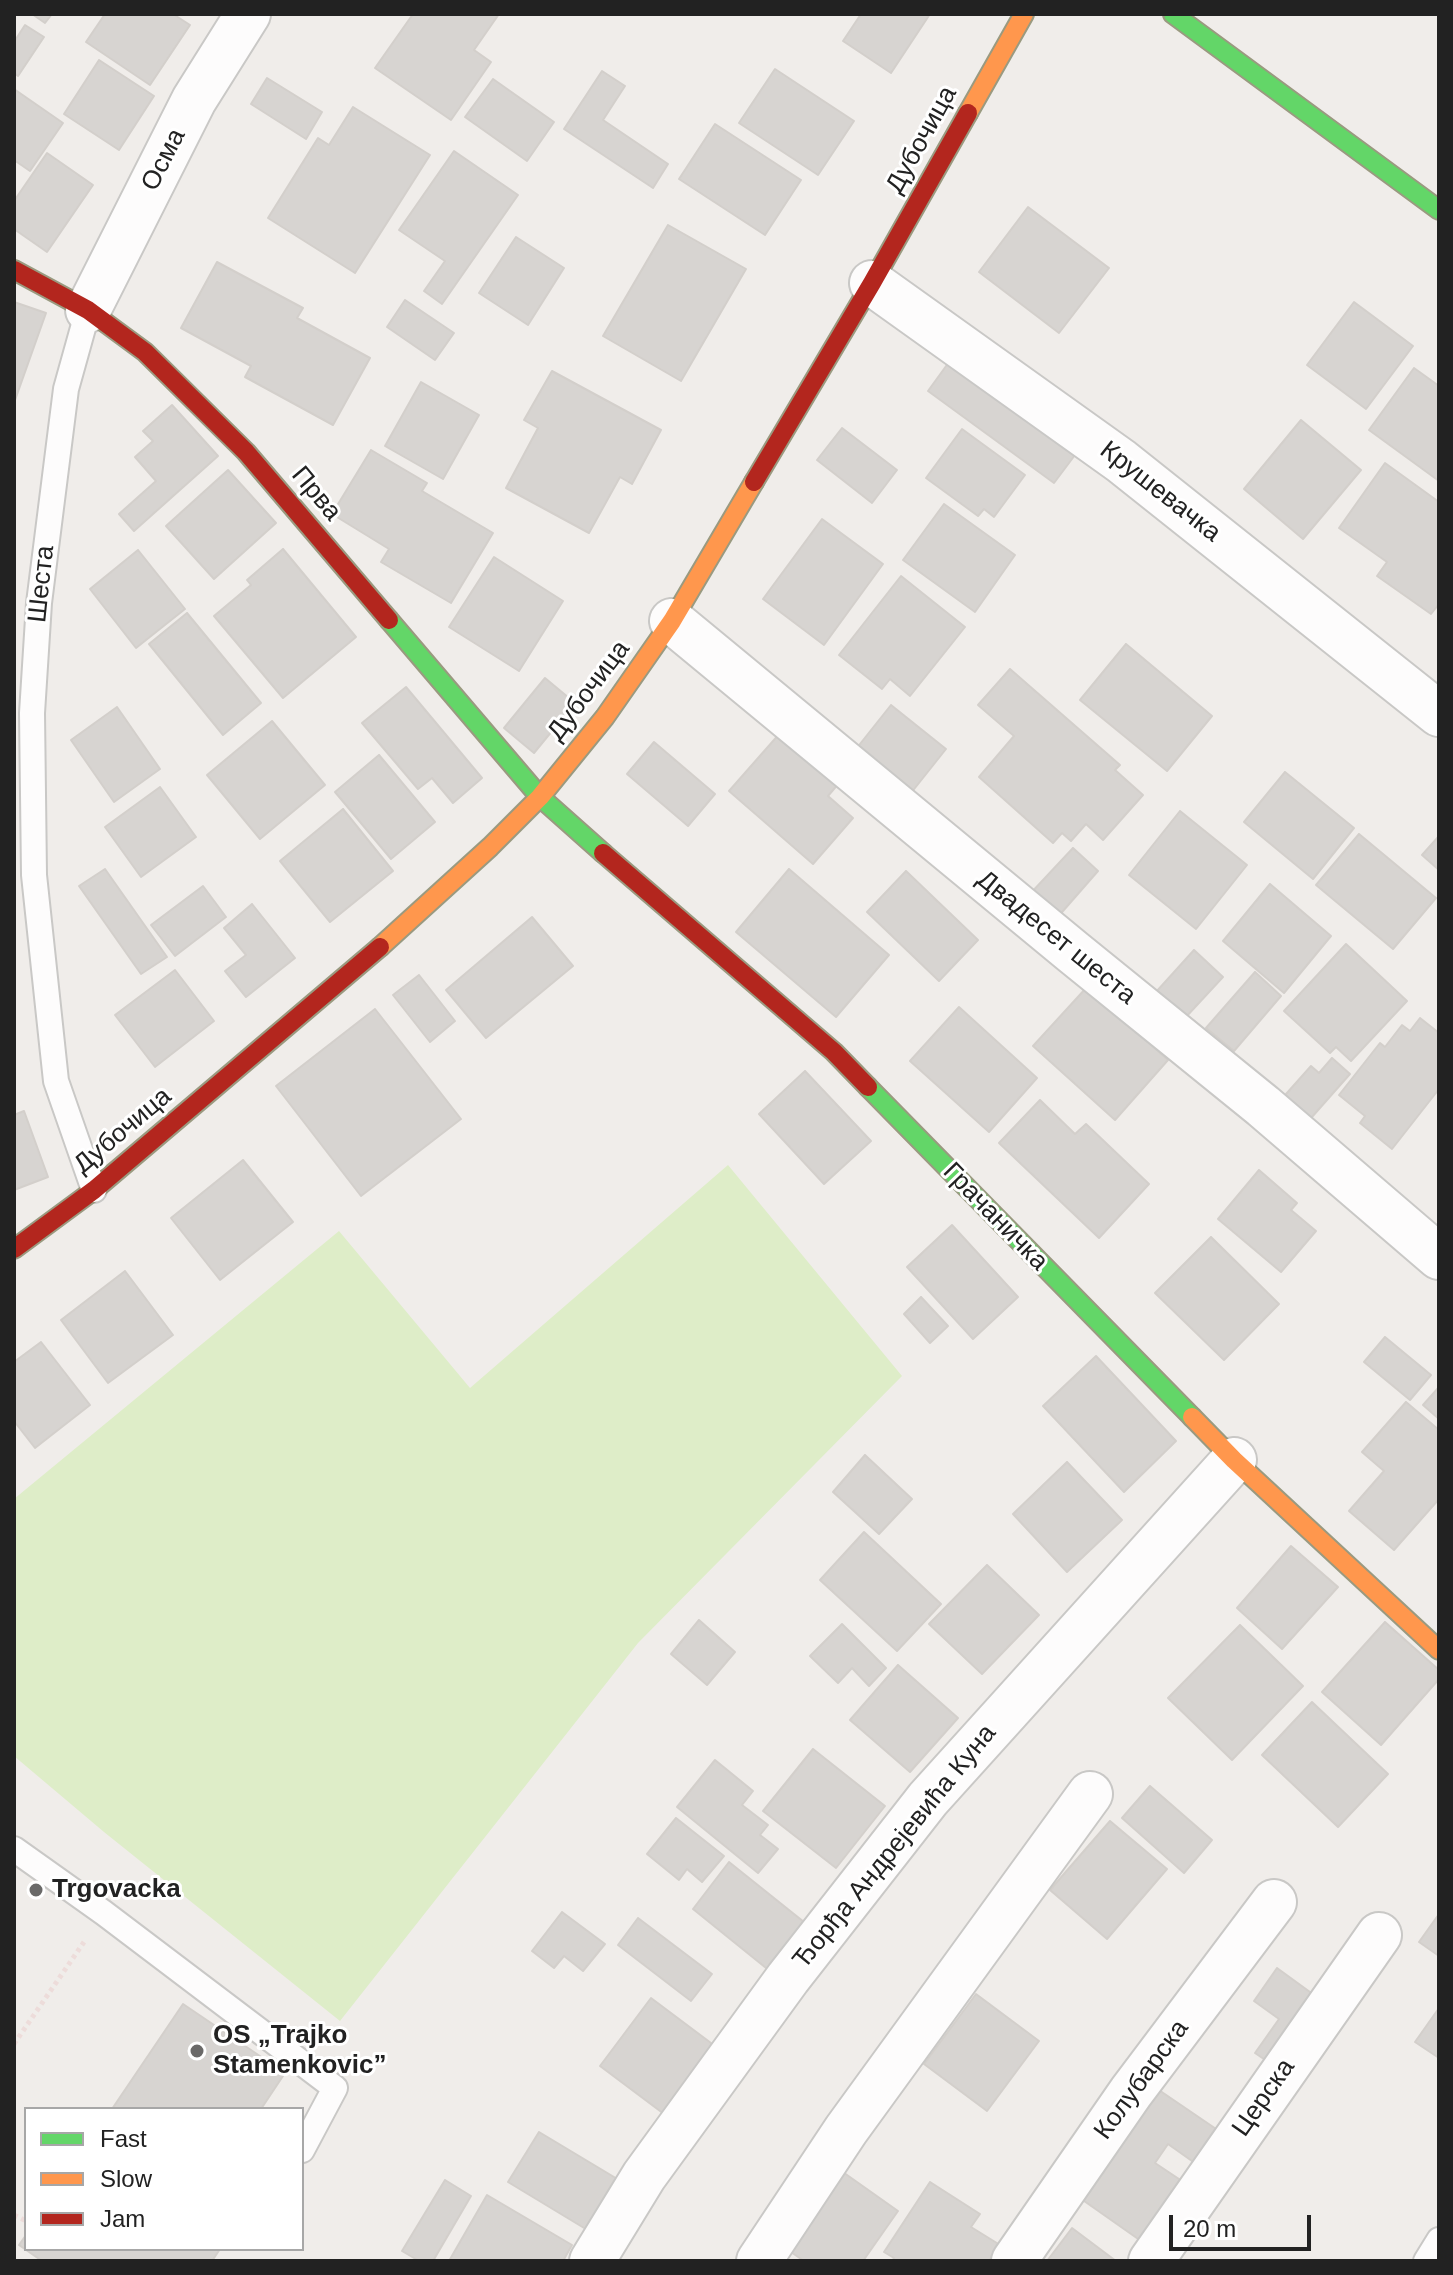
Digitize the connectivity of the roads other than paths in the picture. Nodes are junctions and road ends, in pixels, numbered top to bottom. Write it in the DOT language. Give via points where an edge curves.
graph roads {
  1 [pos="248,14"];
  2 [pos="1024,14"];
  3 [pos="1173,14"];
  4 [pos="1439,210"];
  5 [pos="14,270"];
  6 [pos="872,283"];
  7 [pos="88,310"];
  8 [pos="672,621"];
  9 [pos="1439,714"];
  10 [pos="540,797"];
  11 [pos="94,1190"];
  12 [pos="14,1249"];
  13 [pos="1439,1257"];
  14 [pos="1234,1460"];
  15 [pos="1439,1650"];
  16 [pos="1090,1794"];
  17 [pos="14,1849"];
  18 [pos="1274,1902"];
  19 [pos="1379,1935"];
  20 [pos="304,2146"];
  21 [pos="1439,2240"];
  22 [pos="592,2261"];
  23 [pos="759,2261"];
  24 [pos="1014,2261"];
  25 [pos="1151,2261"];
  26 [pos="1426,2261"];
  1 -- 7 [label="street, Осма" via="194,100"];
  2 -- 6 [label="street, Дубочица"];
  3 -- 4 [label="street"];
  5 -- 7 [label="street, Прва"];
  6 -- 8 [label="street, Дубочица"];
  6 -- 9 [label="street, Крушевачка" via="1121,461"];
  7 -- 10 [label="street, Прва" via="145,352 246,452"];
  7 -- 11 [label="lane, Шеста" via="66,389 39,603 32,713 34,875 56,1081"];
  8 -- 10 [label="street, Дубочица"];
  8 -- 13 [label="street, Двадесет шеста"];
  10 -- 11 [label="street, Дубочица" via="359,967"];
  10 -- 14 [label="street, Грачаничка" via="834,1052"];
  11 -- 12 [label="street, Дубочица"];
  14 -- 15 [label="street, Грачаничка"];
  14 -- 22 [label="street, Ђорђа Андрејевића Куна" via="928,1799 653,2163"];
  16 -- 23 [label="street" via="846,2130"];
  17 -- 20 [label="lane" via="335,2088"];
  18 -- 24 [label="street, Колубарска" via="1131,2092"];
  19 -- 25 [label="street, Церска"];
  21 -- 26 [label="lane"];
}
